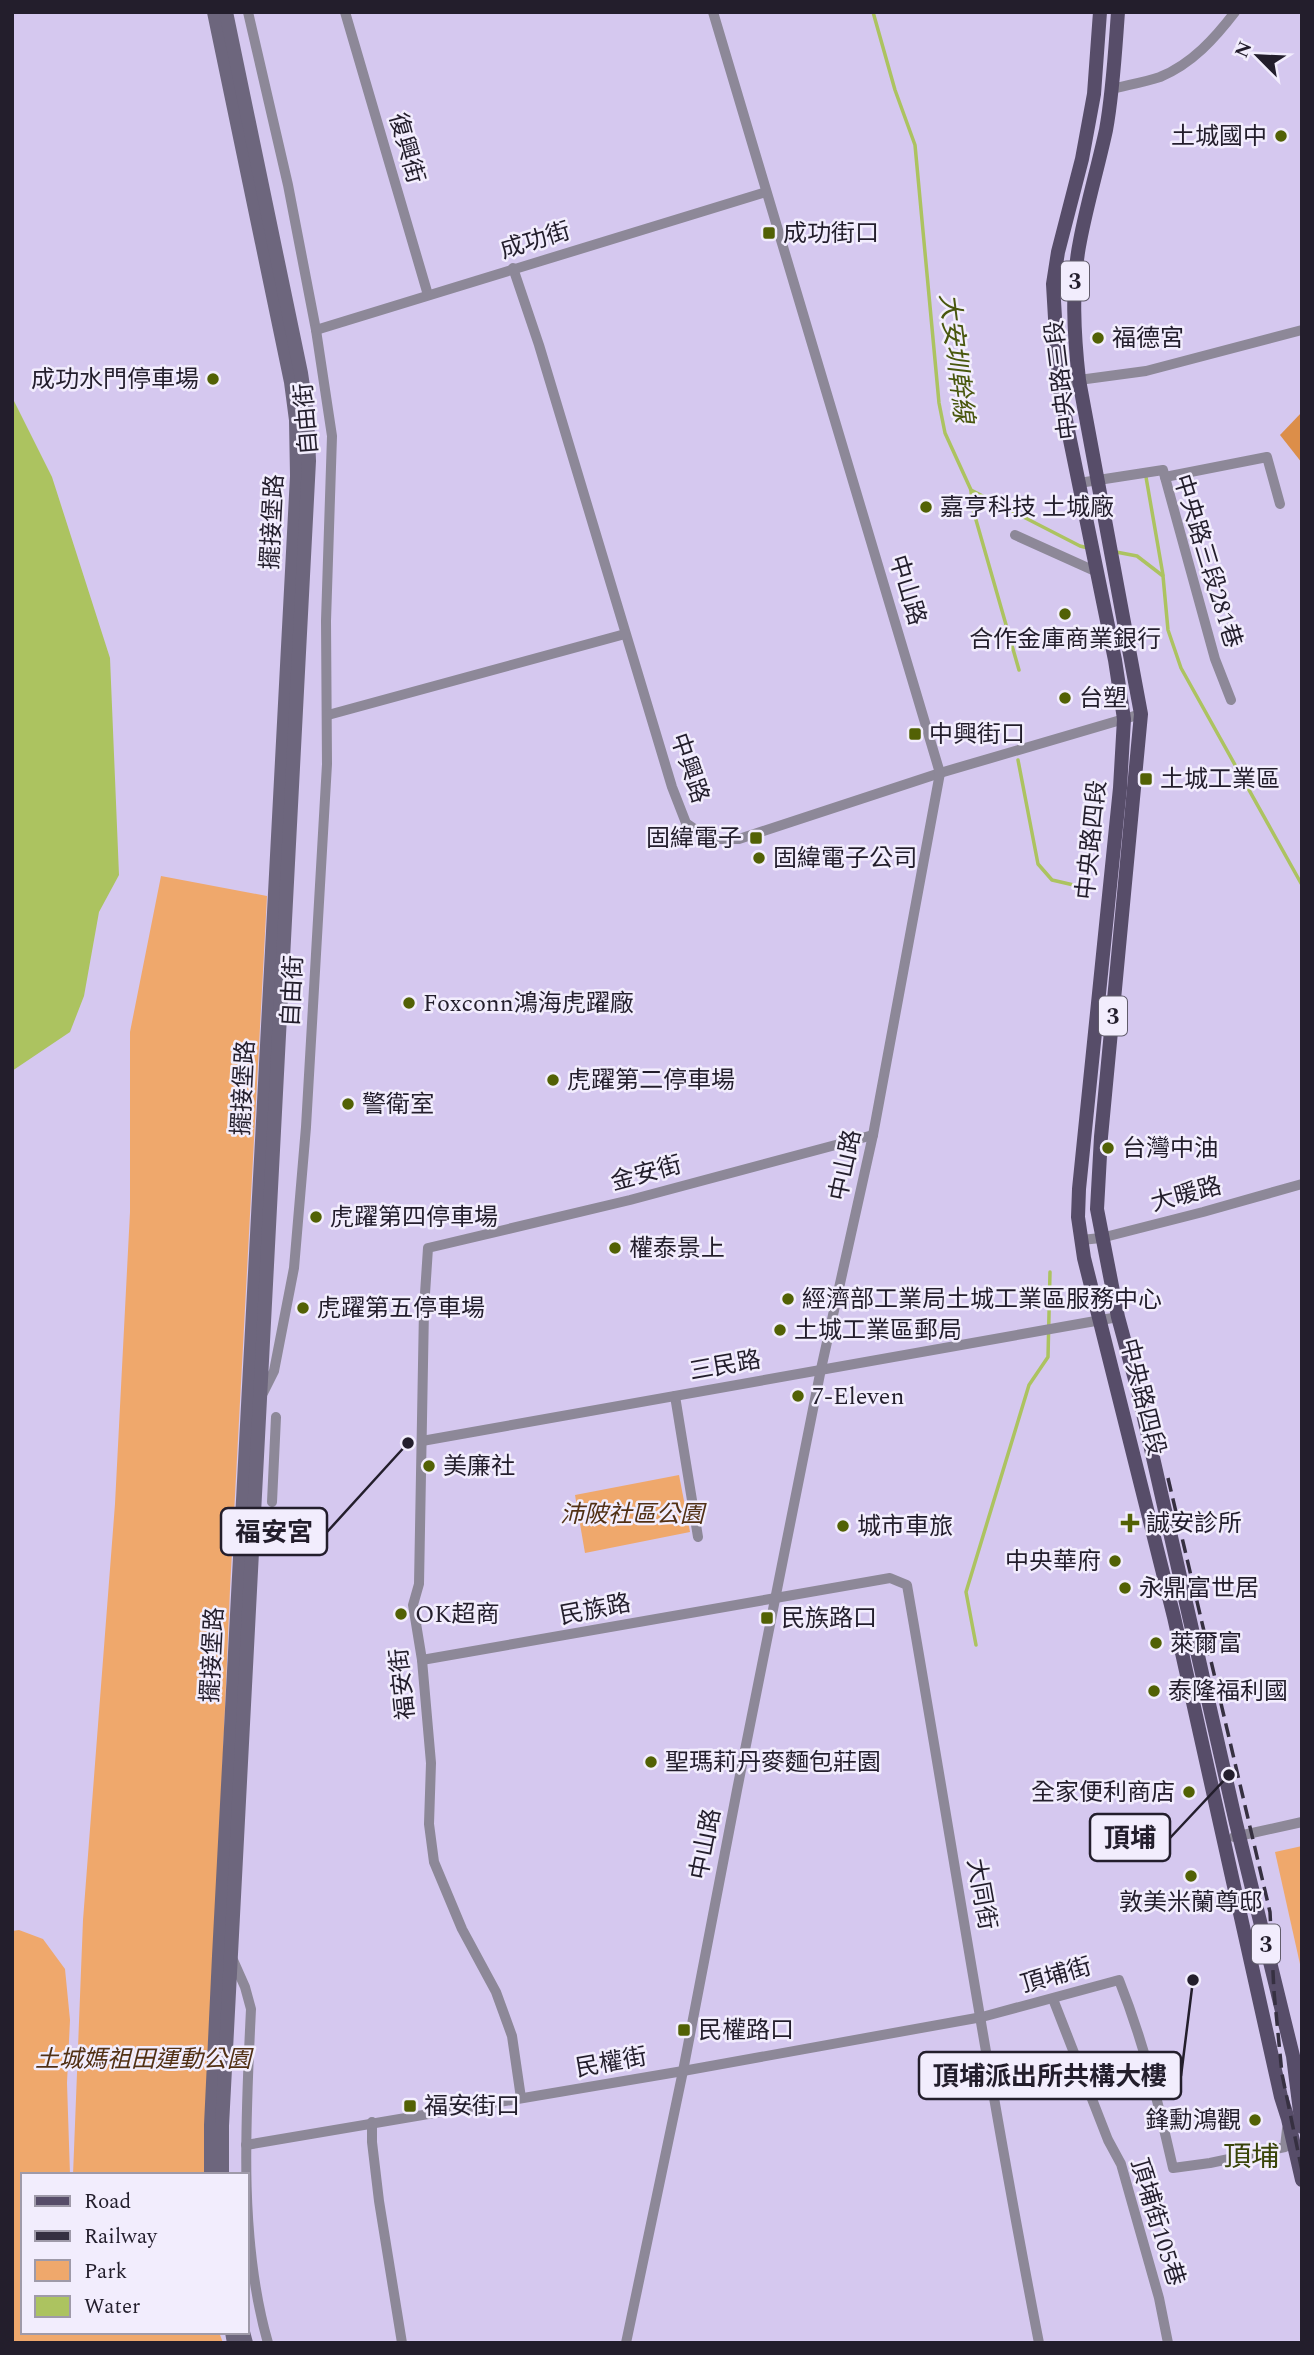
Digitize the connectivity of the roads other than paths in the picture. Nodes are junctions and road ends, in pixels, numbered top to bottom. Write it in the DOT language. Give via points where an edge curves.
graph roads {
  1 [pos="214,12"];
  2 [pos="226,12"];
  3 [pos="248,12"];
  4 [pos="345,12"];
  5 [pos="713,12"];
  6 [pos="1100,12"];
  7 [pos="1118,12"];
  8 [pos="1235,12"];
  9 [pos="1112,89"];
  10 [pos="766,192"];
  11 [pos="513,268"];
  12 [pos="428,295"];
  13 [pos="316,330"];
  14 [pos="1302,330"];
  15 [pos="1079,380"];
  16 [pos="1059,386"];
  17 [pos="1165,477"];
  18 [pos="1097,478"];
  19 [pos="1079,483"];
  20 [pos="1280,504"];
  21 [pos="1015,535"];
  22 [pos="1097,572"];
  23 [pos="1115,576"];
  24 [pos="625,634"];
  25 [pos="1231,700"];
  26 [pos="1141,714"];
  27 [pos="328,715"];
  28 [pos="1124,719"];
  29 [pos="940,773"];
  30 [pos="873,1135"];
  31 [pos="1302,1184"];
  32 [pos="1101,1238"];
  33 [pos="1081,1241"];
  34 [pos="428,1248"];
  35 [pos="1118,1317"];
  36 [pos="1100,1319"];
  37 [pos="821,1369"];
  38 [pos="261,1396"];
  39 [pos="675,1396"];
  40 [pos="276,1418"];
  41 [pos="422,1441"];
  42 [pos="272,1502"];
  43 [pos="698,1537"];
  44 [pos="776,1598"];
  45 [pos="422,1660"];
  46 [pos="1302,1822"];
  47 [pos="1232,1838"];
  48 [pos="225,1957"];
  49 [pos="1053,1999"];
  50 [pos="982,2017"];
  51 [pos="683,2071"];
  52 [pos="521,2098"];
  53 [pos="1298,2120"];
  54 [pos="372,2122"];
  55 [pos="246,2145"];
  56 [pos="211,2173"];
  57 [pos="222,2173"];
  58 [pos="247,2173"];
  59 [pos="1302,2180"];
  60 [pos="248,2187"];
  61 [pos="268,2343"];
  62 [pos="402,2343"];
  63 [pos="626,2343"];
  64 [pos="1039,2343"];
  65 [pos="1168,2343"];
  1 -- 48 [label="street, 擺接堡路" via="291,382 297,475"];
  2 -- 38 [label="street, 擺接堡路" via="301,373 309,461"];
  3 -- 13 [label="street, 自由街"];
  4 -- 12 [label="street, 復興街"];
  5 -- 10 [label="street, 中山路"];
  6 -- 16 [label="main road, 中央路三段 / 3" via="1094,94 1053,284"];
  7 -- 9 [label="main road, 中央路三段 / 3"];
  8 -- 9 [label="street" via="1212,41 1186,62 1161,76"];
  9 -- 15 [label="main road, 中央路三段 / 3" via="1076,265"];
  10 -- 11 [label="street, 成功街"];
  10 -- 29 [label="street, 中山路"];
  11 -- 12 [label="street, 成功街"];
  11 -- 24 [label="street, 中興路"];
  12 -- 13 [label="street, 成功街"];
  13 -- 27 [label="street, 自由街" via="332,436"];
  14 -- 15 [label="street" via="1146,371"];
  15 -- 16 [label="street"];
  15 -- 18 [label="main road, 中央路三段 / 3"];
  16 -- 19 [label="main road, 中央路三段 / 3"];
  17 -- 18 [label="street, 中央路三段281巷" via="1163,471"];
  17 -- 20 [label="street" via="1267,457"];
  17 -- 25 [label="street, 中央路三段281巷" via="1215,659"];
  18 -- 19 [label="street, 中央路三段281巷"];
  18 -- 23 [label="main road, 中央路三段 / 3"];
  19 -- 22 [label="main road, 中央路三段 / 3"];
  21 -- 22 [label="street"];
  22 -- 28 [label="main road, 中央路四段 / 3"];
  23 -- 26 [label="main road, 中央路四段 / 3"];
  24 -- 27 [label="street"];
  24 -- 29 [label="street, 中興路" via="686,823 709,839 739,839"];
  26 -- 28 [label="street, 中興路"];
  26 -- 32 [label="main road, 中央路四段 / 3" via="1101,1138 1097,1209"];
  27 -- 38 [label="street, 自由街" via="294,1268 274,1371"];
  28 -- 29 [label="street, 中興路"];
  28 -- 33 [label="main road, 中央路四段 / 3" via="1079,1189"];
  29 -- 30 [label="street, 中山路"];
  30 -- 34 [label="street, 金安街"];
  30 -- 37 [label="street, 中山路"];
  31 -- 32 [label="street, 大暖路"];
  32 -- 33 [label="street, 大暖路"];
  32 -- 35 [label="main road, 中央路四段 / 3"];
  33 -- 36 [label="main road, 中央路四段 / 3"];
  34 -- 41 [label="street, 福安街"];
  35 -- 36 [label="street, 三民路"];
  35 -- 47 [label="main road, 中央路四段 / 3" via="1137,1387"];
  36 -- 37 [label="street, 三民路"];
  36 -- 47 [label="main road, 中央路四段 / 3"];
  37 -- 39 [label="street, 三民路"];
  37 -- 44 [label="street, 中山路"];
  38 -- 48 [label="street, 擺接堡路"];
  39 -- 41 [label="street, 三民路"];
  39 -- 43 [label="street"];
  40 -- 42 [label="street"];
  41 -- 45 [label="street, 福安街" via="419,1584 413,1605"];
  44 -- 45 [label="street, 民族路"];
  44 -- 50 [label="street, 大同街" via="890,1578 907,1585"];
  44 -- 51 [label="street, 中山路"];
  45 -- 52 [label="street, 福安街" via="434,1862 496,1992 512,2036"];
  46 -- 47 [label="street"];
  47 -- 53 [label="main road, 中央路四段 / 3" via="1281,2097"];
  48 -- 55 [label="street" via="245,1987 251,2009"];
  48 -- 56 [label="street, 擺接堡路"];
  48 -- 57 [label="street, 擺接堡路"];
  49 -- 50 [label="street, 頂埔街"];
  49 -- 53 [label="street, 頂埔街" via="1119,1980 1137,2024 1173,2168 1285,2147"];
  49 -- 65 [label="street, 頂埔街105巷" via="1121,2164"];
  50 -- 51 [label="street, 民權街"];
  50 -- 64 [label="street, 大同街" via="1005,2169"];
  51 -- 52 [label="street, 民權街"];
  51 -- 63 [label="street, 中山路"];
  52 -- 54 [label="street, 民權街"];
  53 -- 59 [label="main road, 中央路四段 / 3"];
  54 -- 55 [label="street, 民權街"];
  54 -- 62 [label="street" via="379,2201"];
  55 -- 58 [label="street"];
  60 -- 61 [label="street" via="251,2251"];
}
